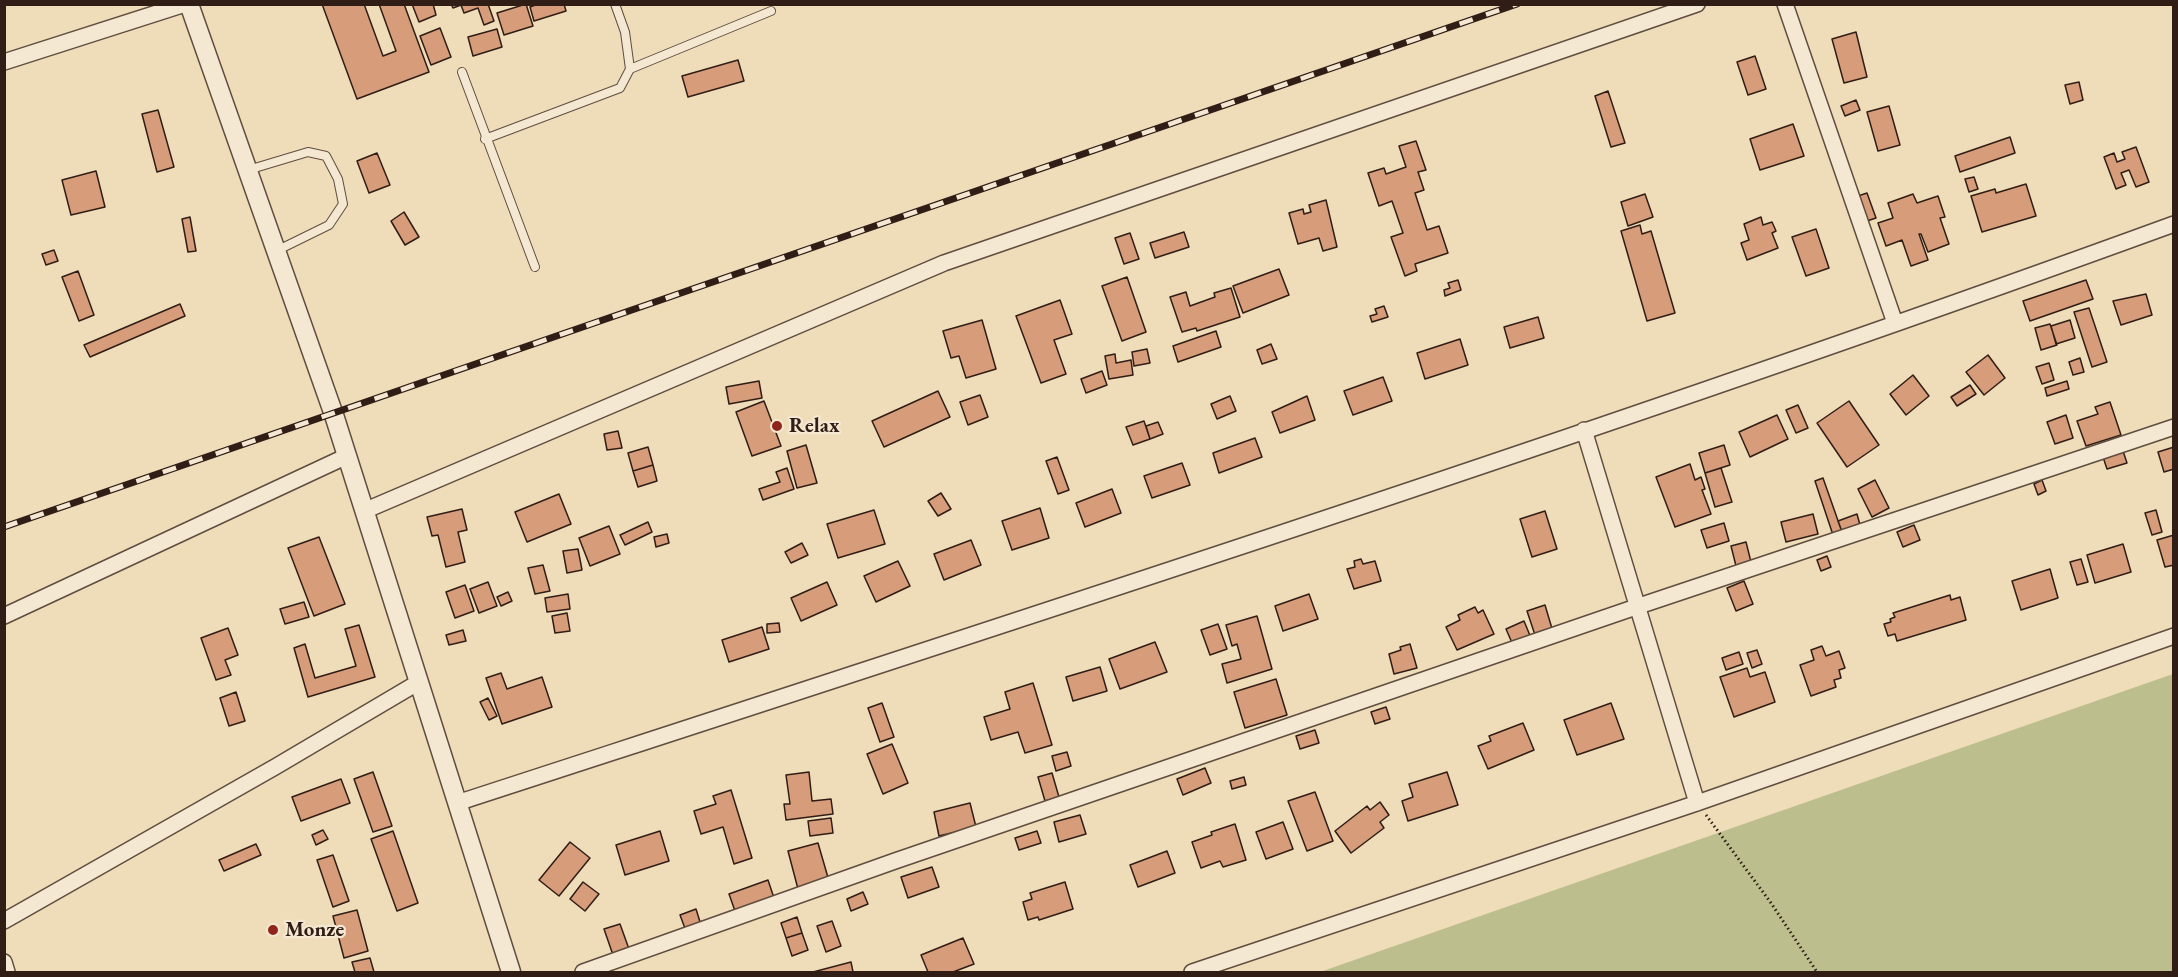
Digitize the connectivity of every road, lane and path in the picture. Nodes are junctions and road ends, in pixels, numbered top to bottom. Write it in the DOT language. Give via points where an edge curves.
graph roads {
  1 [pos="187,4"];
  2 [pos="615,4"];
  3 [pos="1697,4"];
  4 [pos="1785,4"];
  5 [pos="771,11"];
  6 [pos="4,62"];
  7 [pos="630,69"];
  8 [pos="462,72"];
  9 [pos="485,139"];
  10 [pos="248,170"];
  11 [pos="2174,224"];
  12 [pos="276,251"];
  13 [pos="535,267"];
  14 [pos="1895,323"];
  15 [pos="2174,427"];
  16 [pos="1584,430"];
  17 [pos="347,456"];
  18 [pos="364,511"];
  19 [pos="1636,607"];
  20 [pos="4,616"];
  21 [pos="2174,636"];
  22 [pos="419,682"];
  23 [pos="457,803"];
  24 [pos="1697,803"];
  25 [pos="4,921"];
  26 [pos="4,963"];
  27 [pos="6,972"];
  28 [pos="512,972"];
  29 [pos="583,972"];
  30 [pos="1192,972"];
  31 [pos="1817,972"];
  1 -- 6 [label="street"];
  1 -- 10 [label="street"];
  2 -- 7 [label="lane" via="625,32"];
  3 -- 18 [label="street" via="944,263"];
  4 -- 14 [label="street"];
  5 -- 7 [label="lane"];
  7 -- 9 [label="lane" via="620,88"];
  8 -- 9 [label="lane"];
  9 -- 13 [label="lane"];
  10 -- 12 [label="street"];
  10 -- 12 [label="lane" via="308,152 326,156 338,179 343,204 329,225"];
  11 -- 14 [label="street"];
  12 -- 17 [label="street"];
  14 -- 16 [label="street"];
  15 -- 19 [label="street"];
  16 -- 19 [label="street"];
  16 -- 23 [label="street" via="1167,572"];
  17 -- 18 [label="street"];
  17 -- 20 [label="street"];
  18 -- 22 [label="street"];
  19 -- 24 [label="street"];
  19 -- 29 [label="street"];
  21 -- 24 [label="street"];
  22 -- 23 [label="street"];
  22 -- 25 [label="street"];
  23 -- 28 [label="street"];
  24 -- 30 [label="street"];
  24 -- 31 [label="path" via="1772,903"];
  26 -- 27 [label="street"];
}
